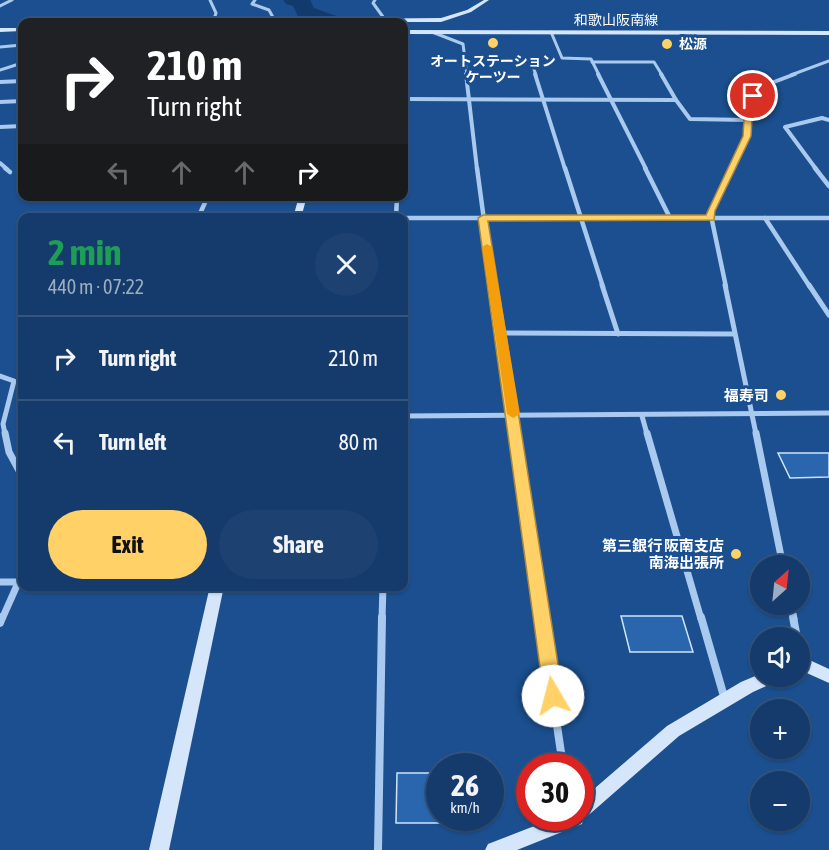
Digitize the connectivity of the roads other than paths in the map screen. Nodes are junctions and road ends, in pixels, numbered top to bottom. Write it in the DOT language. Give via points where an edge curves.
graph roads {
  1 [pos="12,0"];
  2 [pos="210,0"];
  3 [pos="255,0"];
  4 [pos="375,0"];
  5 [pos="487,0"];
  6 [pos="0,6"];
  7 [pos="214,18"];
  8 [pos="273,18"];
  9 [pos="385,18"];
  10 [pos="408,21"];
  11 [pos="0,30"];
  12 [pos="18,30"];
  13 [pos="408,32"];
  14 [pos="432,32"];
  15 [pos="551,32"];
  16 [pos="829,33"];
  17 [pos="18,45"];
  18 [pos="0,47"];
  19 [pos="531,61"];
  20 [pos="829,61"];
  21 [pos="592,62"];
  22 [pos="18,64"];
  23 [pos="0,70"];
  24 [pos="18,81"];
  25 [pos="0,82"];
  26 [pos="408,99"];
  27 [pos="467,99"];
  28 [pos="543,99"];
  29 [pos="612,99"];
  30 [pos="676,100"];
  31 [pos="18,101"];
  32 [pos="0,102"];
  33 [pos="748,120"];
  34 [pos="829,120"];
  35 [pos="18,126"];
  36 [pos="0,127"];
  37 [pos="0,163"];
  38 [pos="10,172"];
  39 [pos="829,186"];
  40 [pos="408,218"];
  41 [pos="483,218"];
  42 [pos="581,218"];
  43 [pos="670,218"];
  44 [pos="710,218"];
  45 [pos="765,218"];
  46 [pos="829,218"];
  47 [pos="829,315"];
  48 [pos="501,333"];
  49 [pos="618,334"];
  50 [pos="734,334"];
  51 [pos="0,376"];
  52 [pos="751,412"];
  53 [pos="829,413"];
  54 [pos="513,415"];
  55 [pos="408,416"];
  56 [pos="642,416"];
  57 [pos="18,469"];
  58 [pos="781,555"];
  59 [pos="0,582"];
  60 [pos="17,582"];
  61 [pos="216,591"];
  62 [pos="383,591"];
  63 [pos="0,623"];
  64 [pos="810,664"];
  65 [pos="829,677"];
  66 [pos="750,687"];
  67 [pos="725,700"];
  68 [pos="561,753"];
  69 [pos="594,799"];
  70 [pos="540,831"];
  71 [pos="159,850"];
  72 [pos="378,850"];
  73 [pos="495,850"];
  1 -- 6 [label="street"];
  2 -- 7 [label="street"];
  3 -- 8 [label="street" via="251,3 269,10"];
  4 -- 9 [label="street" via="373,3"];
  5 -- 10 [label="main road" via="470,11 441,20"];
  11 -- 12 [label="main road"];
  13 -- 14 [label="main road, 和歌山阪南線"];
  14 -- 15 [label="main road, 和歌山阪南線"];
  14 -- 27 [label="street" via="463,44"];
  15 -- 16 [label="main road, 和歌山阪南線"];
  15 -- 21 [label="street" via="562,58"];
  17 -- 18 [label="street"];
  19 -- 28 [label="street"];
  20 -- 33 [label="street" via="766,85 749,101"];
  21 -- 29 [label="street"];
  21 -- 30 [label="street" via="654,62"];
  22 -- 23 [label="street"];
  24 -- 25 [label="street"];
  26 -- 27 [label="street"];
  27 -- 28 [label="street"];
  27 -- 41 [label="street"];
  28 -- 29 [label="street"];
  28 -- 42 [label="street"];
  29 -- 30 [label="street"];
  29 -- 43 [label="street"];
  30 -- 33 [label="street" via="690,119"];
  31 -- 32 [label="street"];
  33 -- 44 [label="street" via="747,136"];
  34 -- 39 [label="street" via="822,118 785,127"];
  35 -- 36 [label="street"];
  37 -- 38 [label="street"];
  40 -- 41 [label="street"];
  41 -- 42 [label="street"];
  41 -- 48 [label="street"];
  42 -- 43 [label="street"];
  42 -- 49 [label="street"];
  43 -- 44 [label="street"];
  44 -- 45 [label="street"];
  44 -- 50 [label="street"];
  45 -- 46 [label="street"];
  45 -- 47 [label="street"];
  48 -- 49 [label="street"];
  48 -- 54 [label="street"];
  49 -- 50 [label="street"];
  50 -- 52 [label="street"];
  51 -- 57 [label="street" via="14,381 3,424 9,452"];
  52 -- 53 [label="street"];
  52 -- 56 [label="street"];
  52 -- 58 [label="street"];
  54 -- 55 [label="street"];
  54 -- 56 [label="street"];
  54 -- 68 [label="street"];
  56 -- 67 [label="street"];
  59 -- 60 [label="street"];
  60 -- 63 [label="street"];
  61 -- 71 [label="main road"];
  62 -- 72 [label="street"];
  64 -- 65 [label="main road"];
  66 -- 67 [label="main road"];
  67 -- 69 [label="main road" via="673,730"];
  70 -- 73 [label="main road"];
}
